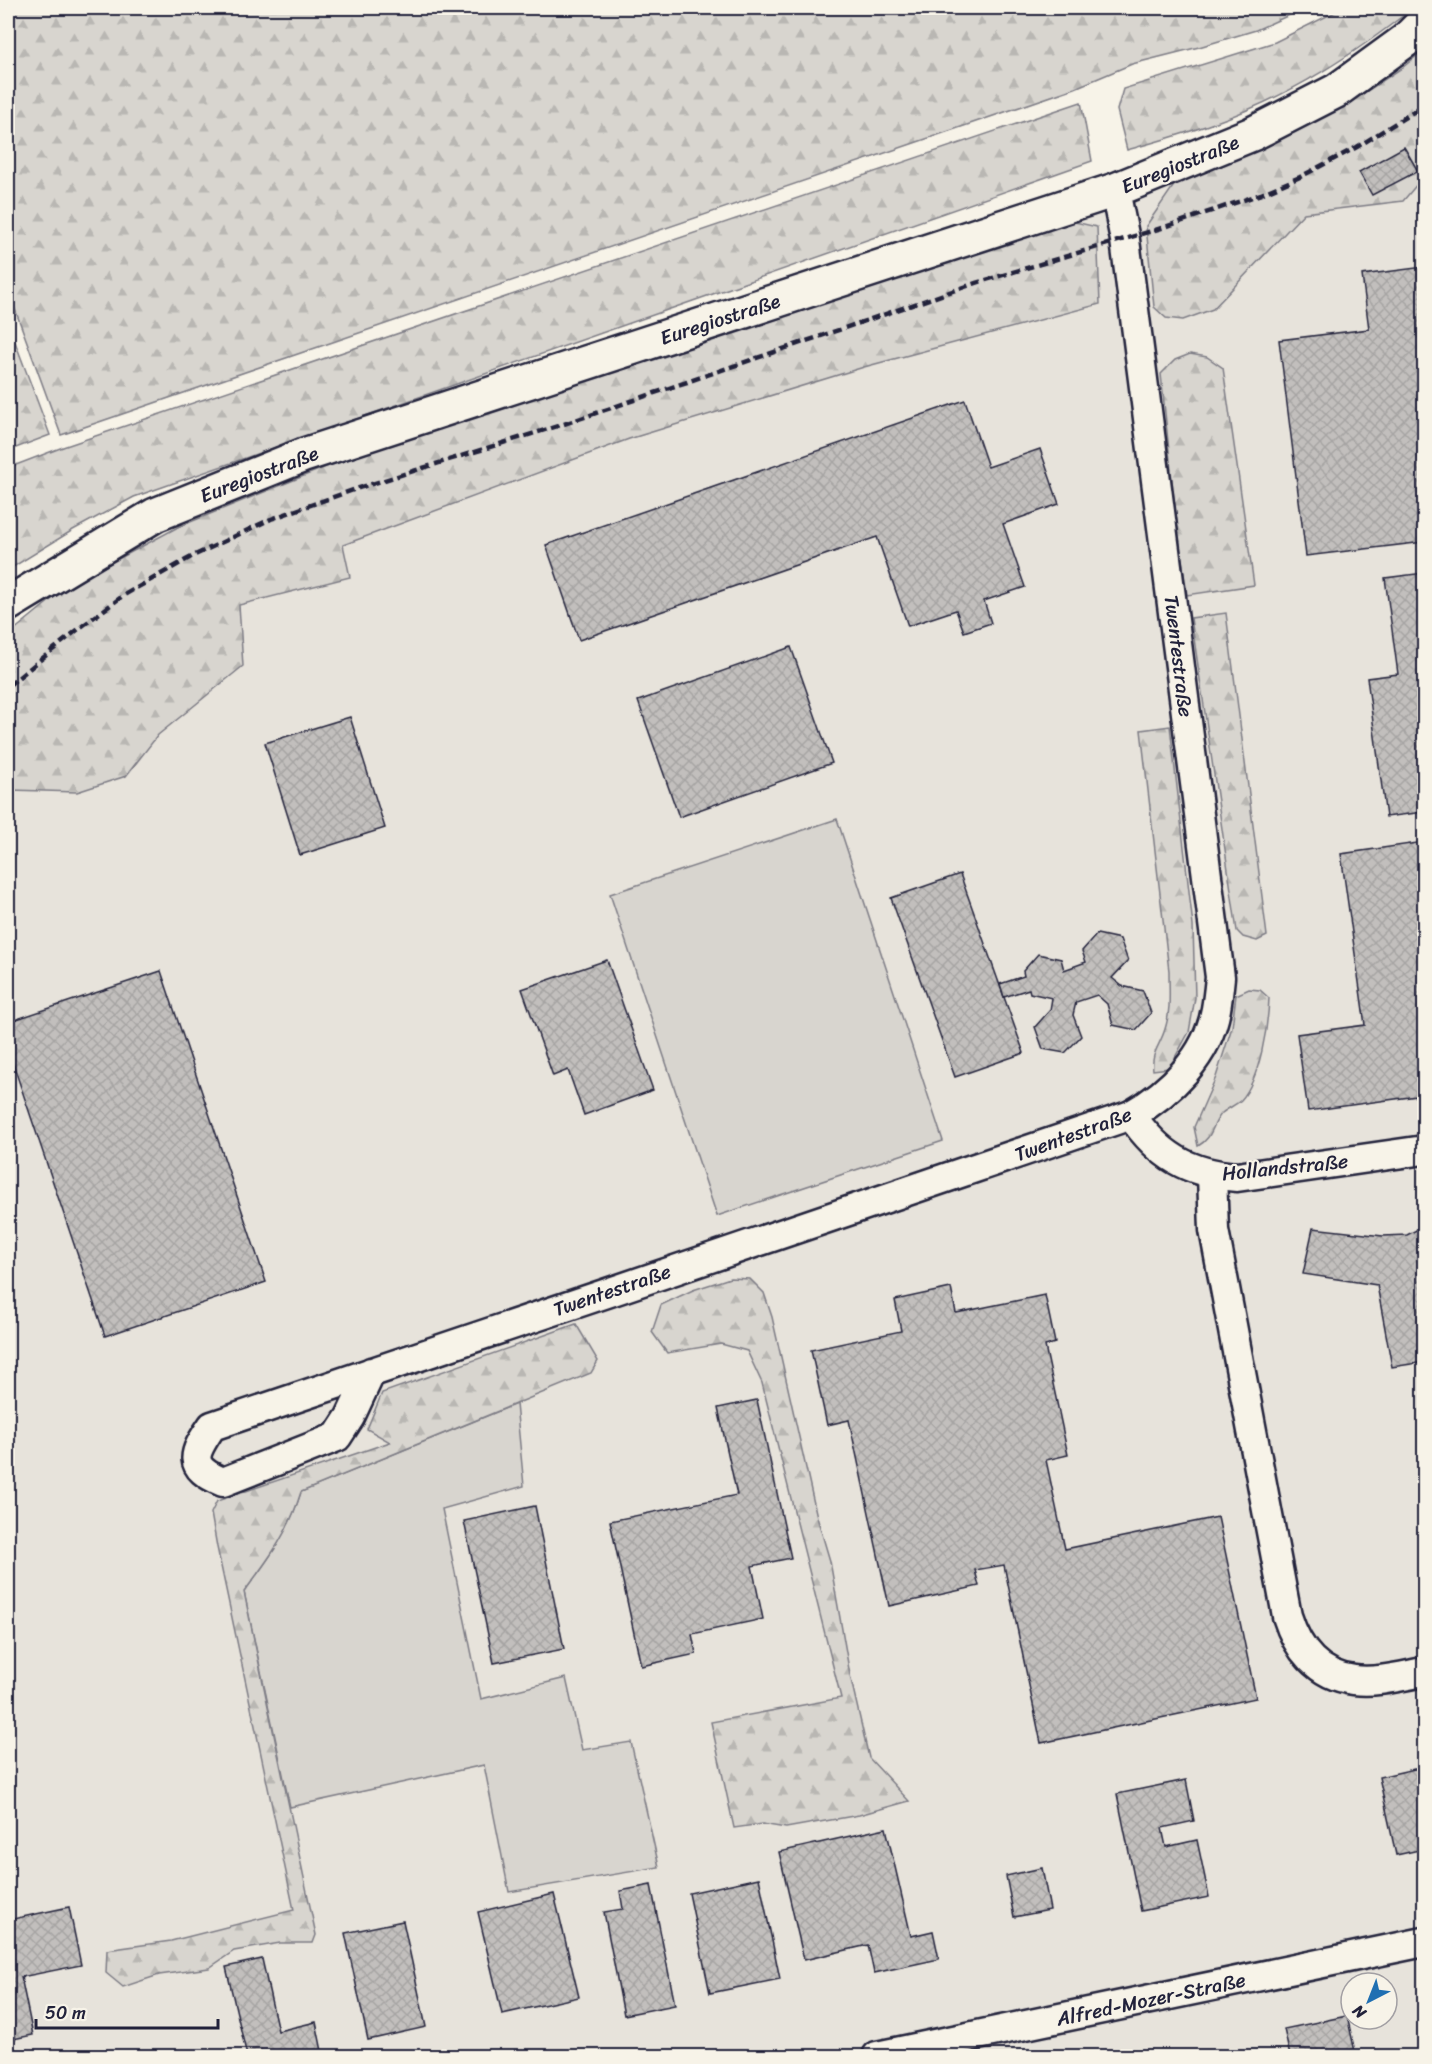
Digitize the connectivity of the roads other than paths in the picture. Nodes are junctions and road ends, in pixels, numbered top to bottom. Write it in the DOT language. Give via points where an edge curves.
graph roads {
  1 [pos="1425,22"];
  2 [pos="1115,190"];
  3 [pos="8,604"];
  4 [pos="1131,1115"];
  5 [pos="1425,1150"];
  6 [pos="1212,1175"];
  7 [pos="371,1372"];
  8 [pos="1425,1672"];
  9 [pos="1425,1942"];
  10 [pos="877,2056"];
  1 -- 2 [label="main road, Euregiostraße" via="1336,92 1252,134"];
  2 -- 3 [label="main road, Euregiostraße" via="304,455 155,515"];
  2 -- 4 [label="street, Twentestraße" via="1125,240 1220,976 1216,1011 1206,1041 1185,1074"];
  4 -- 6 [label="street, Hollandstraße" via="1156,1147"];
  4 -- 7 [label="street, Twentestraße"];
  5 -- 6 [label="street, Hollandstraße" via="1237,1177"];
  6 -- 8 [label="street" via="1214,1230 1293,1636 1319,1666 1353,1680"];
  7 -- 7 [label="street, Twentestraße" via="212,1426 196,1448 197,1461 205,1475 223,1482 337,1437"];
  9 -- 10 [label="street, Alfred-Mozer-Straße"];
}
